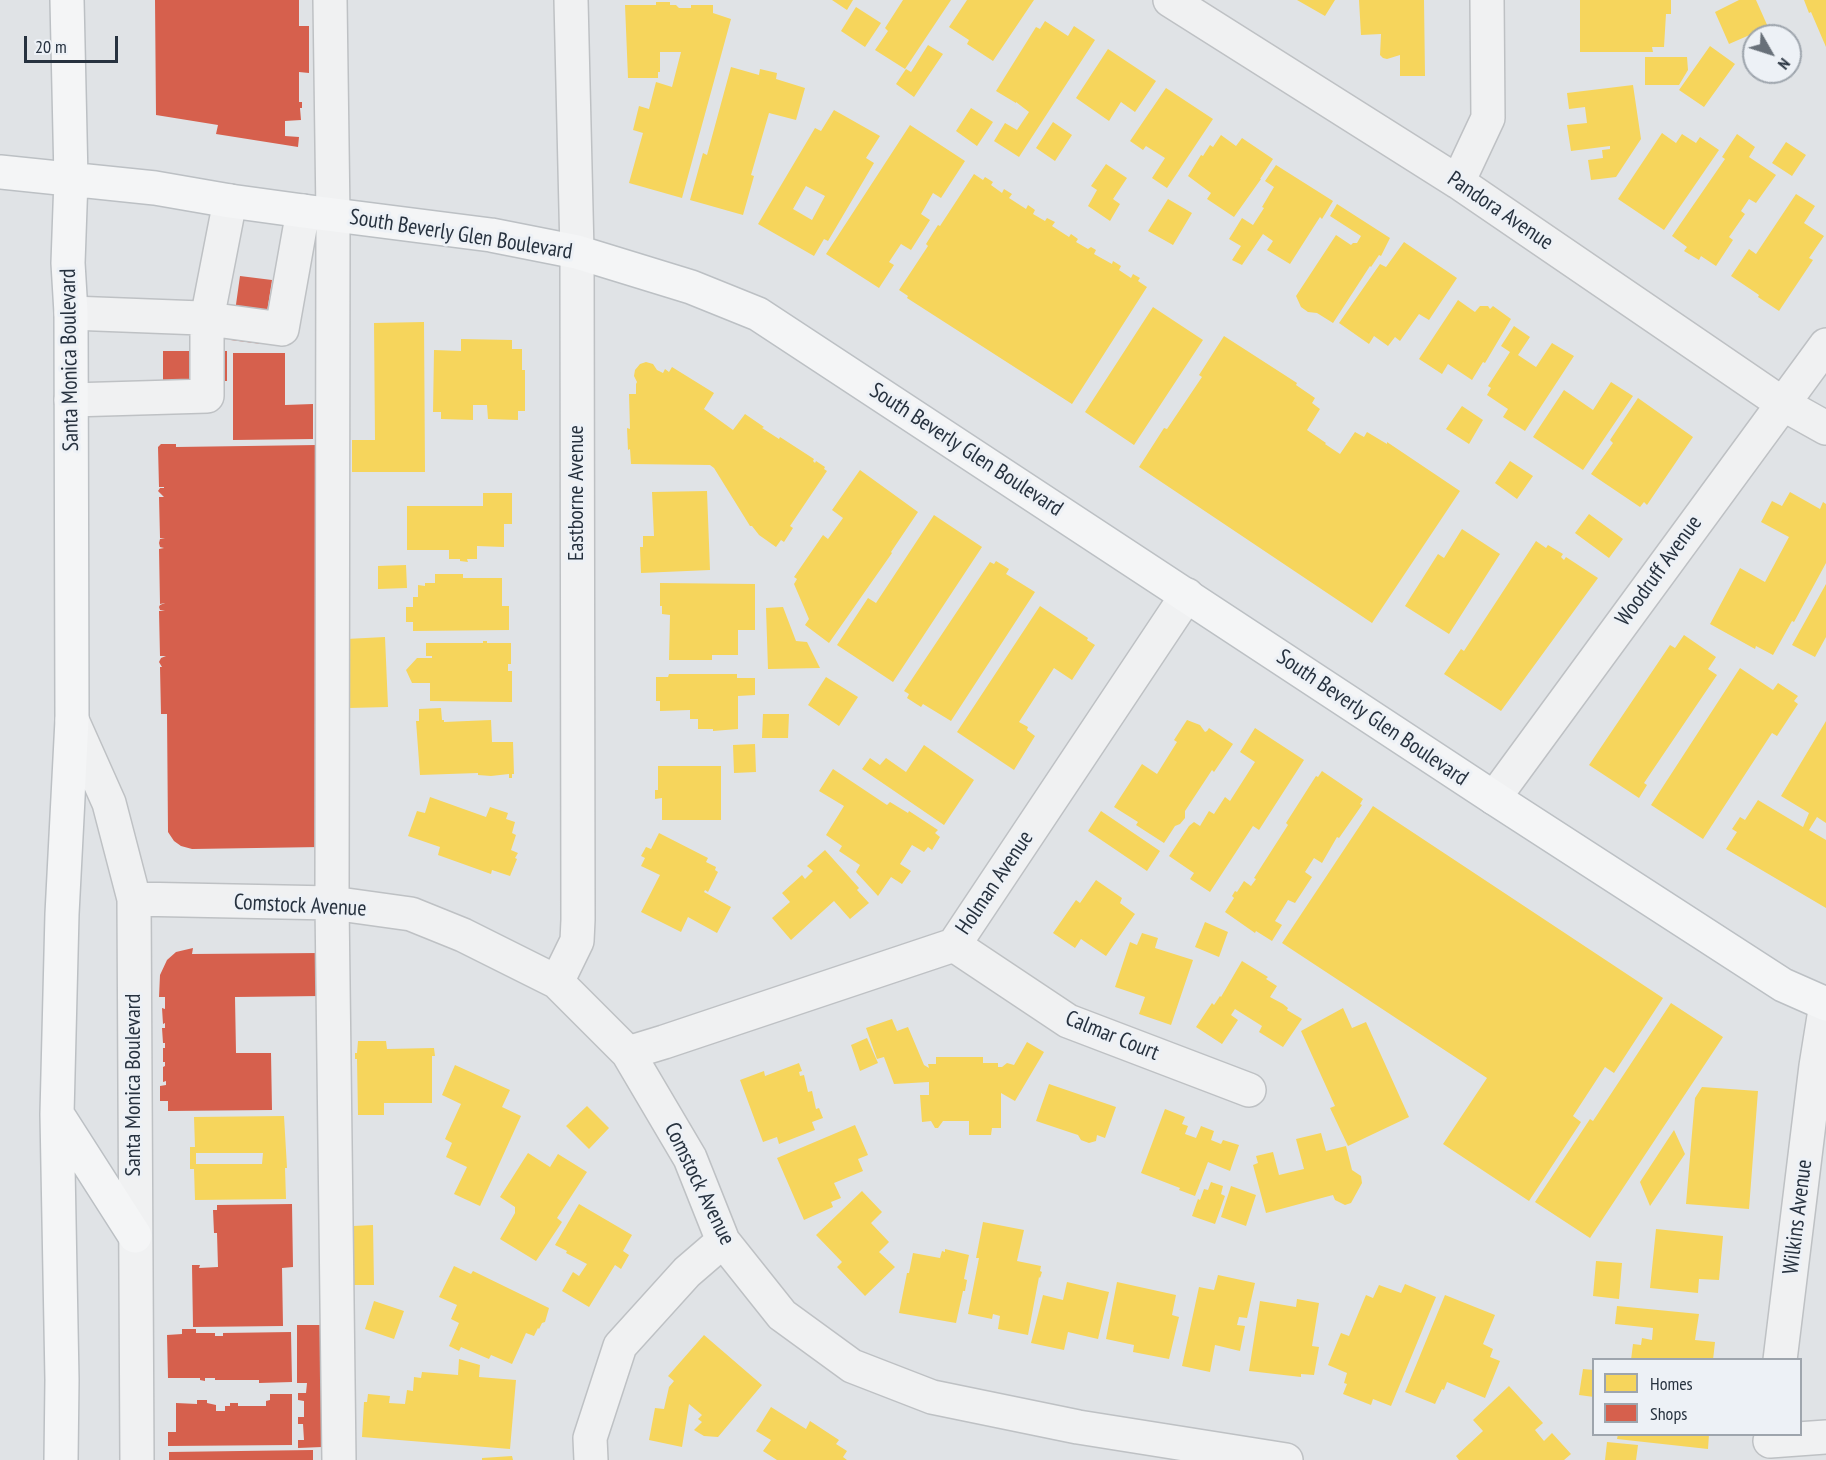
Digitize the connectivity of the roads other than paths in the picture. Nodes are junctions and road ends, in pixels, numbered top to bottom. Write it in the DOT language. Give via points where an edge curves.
graph roads {
  1 [pos="67,0"];
  2 [pos="330,0"];
  3 [pos="571,0"];
  4 [pos="1170,0"];
  5 [pos="1487,0"];
  6 [pos="0,172"];
  7 [pos="70,179"];
  8 [pos="1458,182"];
  9 [pos="230,201"];
  10 [pos="318,213"];
  11 [pos="577,252"];
  12 [pos="71,313"];
  13 [pos="207,319"];
  14 [pos="1826,345"];
  15 [pos="71,400"];
  16 [pos="1783,404"];
  17 [pos="1826,428"];
  18 [pos="1187,595"];
  19 [pos="72,720"];
  20 [pos="1494,798"];
  21 [pos="134,899"];
  22 [pos="332,903"];
  23 [pos="954,945"];
  24 [pos="557,982"];
  25 [pos="1826,1004"];
  26 [pos="628,1053"];
  27 [pos="1250,1090"];
  28 [pos="57,1114"];
  29 [pos="135,1236"];
  30 [pos="723,1241"];
  31 [pos="1780,1358"];
  32 [pos="1826,1437"];
  33 [pos="1769,1445"];
  34 [pos="62,1460"];
  35 [pos="136,1460"];
  36 [pos="339,1460"];
  37 [pos="591,1460"];
  38 [pos="1286,1460"];
  1 -- 7 [label="main road, Santa Monica Boulevard"];
  2 -- 10 [label="street"];
  3 -- 11 [label="street, Eastborne Avenue"];
  4 -- 8 [label="street, Pandora Avenue"];
  5 -- 8 [label="street" via="1488,118"];
  6 -- 7 [label="main road, South Beverly Glen Boulevard"];
  7 -- 9 [label="main road, South Beverly Glen Boulevard"];
  7 -- 12 [label="main road, Santa Monica Boulevard"];
  8 -- 16 [label="street, Pandora Avenue"];
  9 -- 10 [label="main road, South Beverly Glen Boulevard"];
  9 -- 13 [label="street"];
  10 -- 11 [label="main road, South Beverly Glen Boulevard" via="491,235"];
  10 -- 13 [label="street" via="282,329"];
  10 -- 22 [label="street"];
  11 -- 18 [label="main road, South Beverly Glen Boulevard" via="691,287 758,314"];
  11 -- 24 [label="street, Eastborne Avenue" via="578,941"];
  12 -- 13 [label="street"];
  12 -- 15 [label="main road, Santa Monica Boulevard"];
  13 -- 15 [label="street" via="207,396"];
  14 -- 16 [label="street, Woodruff Avenue"];
  15 -- 19 [label="main road, Santa Monica Boulevard"];
  16 -- 17 [label="street, Pandora Avenue"];
  16 -- 20 [label="street, Woodruff Avenue"];
  18 -- 20 [label="main road, South Beverly Glen Boulevard"];
  18 -- 23 [label="street, Holman Avenue"];
  19 -- 21 [label="street, Santa Monica Boulevard" via="109,803"];
  19 -- 28 [label="main road, Santa Monica Boulevard"];
  20 -- 25 [label="main road, South Beverly Glen Boulevard" via="1783,985"];
  21 -- 22 [label="street, Comstock Avenue"];
  21 -- 29 [label="street, Santa Monica Boulevard"];
  22 -- 24 [label="street, Comstock Avenue" via="411,914"];
  22 -- 36 [label="street"];
  23 -- 26 [label="street, Holman Avenue"];
  23 -- 27 [label="street, Calmar Court" via="1068,1021"];
  24 -- 26 [label="street, Comstock Avenue"];
  25 -- 31 [label="street, Wilkins Avenue"];
  26 -- 30 [label="street, Comstock Avenue" via="690,1158"];
  28 -- 29 [label="main road"];
  28 -- 34 [label="main road, Santa Monica Boulevard"];
  29 -- 35 [label="street, Santa Monica Boulevard"];
  30 -- 37 [label="street" via="687,1272 620,1346 590,1438"];
  30 -- 38 [label="street, Comstock Avenue" via="782,1315 852,1366 932,1397 1078,1427"];
  32 -- 33 [label="street"];
}
